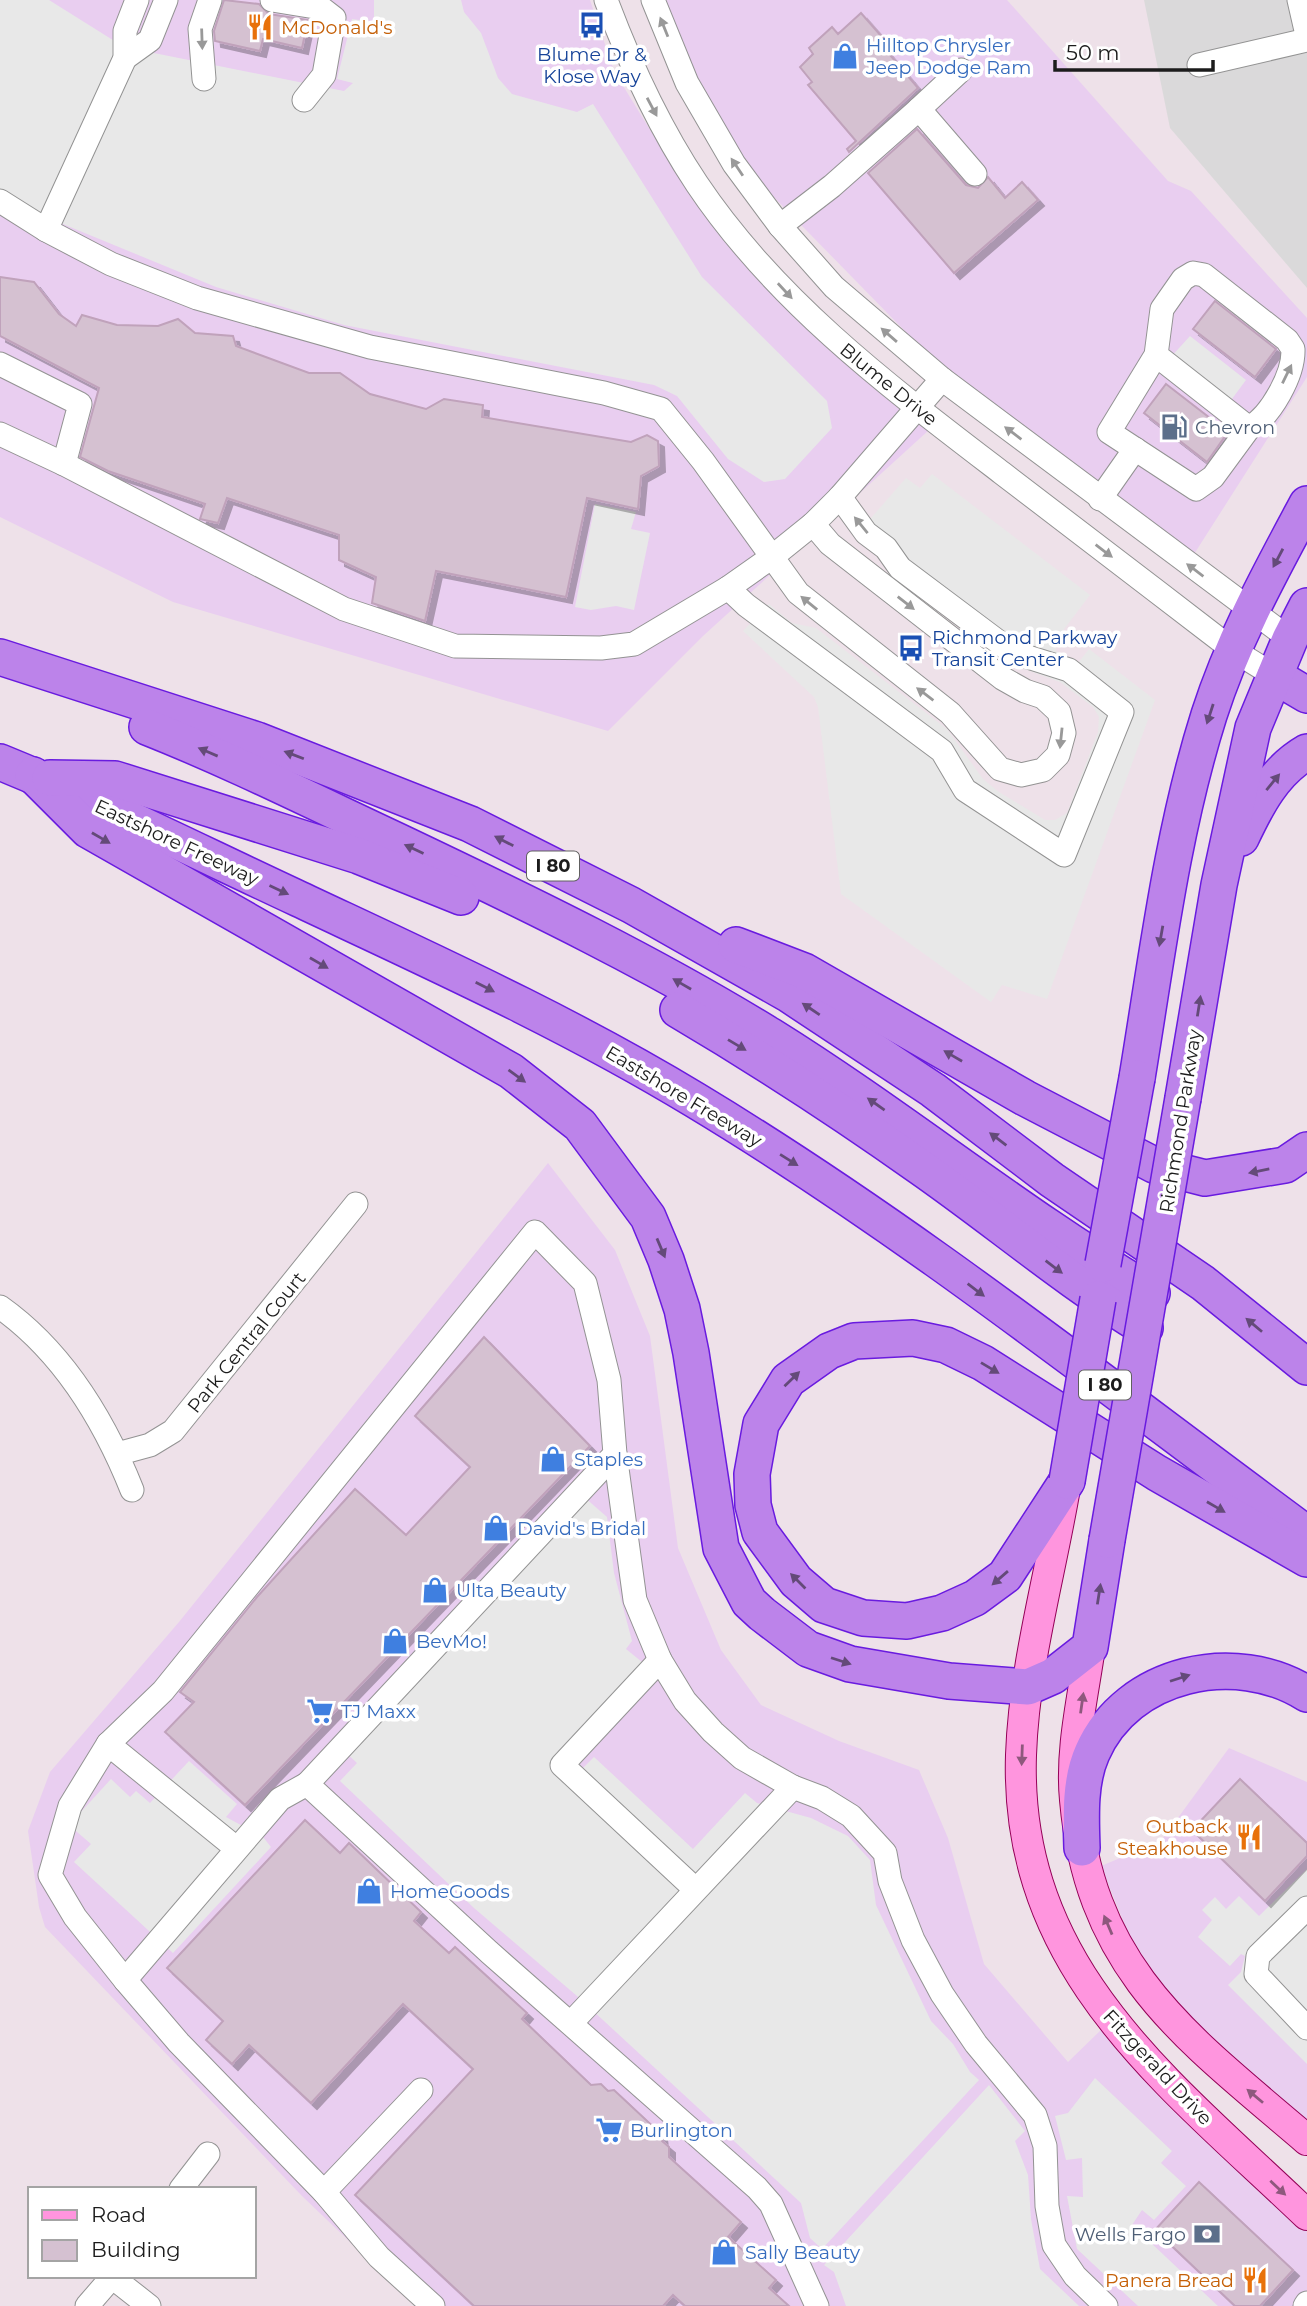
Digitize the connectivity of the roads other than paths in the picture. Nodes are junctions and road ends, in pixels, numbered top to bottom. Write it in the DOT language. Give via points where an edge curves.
graph roads {
  1 [pos="137,0"];
  2 [pos="166,0"];
  3 [pos="210,0"];
  4 [pos="272,0"];
  5 [pos="606,0"];
  6 [pos="653,0"];
  7 [pos="1299,0"];
  8 [pos="1307,37"];
  9 [pos="125,58"];
  10 [pos="1199,65"];
  11 [pos="961,70"];
  12 [pos="204,79"];
  13 [pos="304,100"];
  14 [pos="919,109"];
  15 [pos="975,174"];
  16 [pos="0,201"];
  17 [pos="780,226"];
  18 [pos="46,230"];
  19 [pos="1156,355"];
  20 [pos="0,364"];
  21 [pos="942,379"];
  22 [pos="918,409"];
  23 [pos="1249,428"];
  24 [pos="0,434"];
  25 [pos="1135,449"];
  26 [pos="64,464"];
  27 [pos="840,498"];
  28 [pos="1100,499"];
  29 [pos="1307,504"];
  30 [pos="813,524"];
  31 [pos="772,557"];
  32 [pos="727,588"];
  33 [pos="1307,606"];
  34 [pos="1249,611"];
  35 [pos="1298,644"];
  36 [pos="1233,650"];
  37 [pos="0,657"];
  38 [pos="0,670"];
  39 [pos="1275,676"];
  40 [pos="1307,695"];
  41 [pos="1307,752"];
  42 [pos="0,762"];
  43 [pos="36,777"];
  44 [pos="1219,885"];
  45 [pos="631,905"];
  46 [pos="1307,1150"];
  47 [pos="927,1155"];
  48 [pos="356,1204"];
  49 [pos="1103,1264"];
  50 [pos="1152,1293"];
  51 [pos="1098,1299"];
  52 [pos="0,1307"];
  53 [pos="1145,1328"];
  54 [pos="1307,1367"];
  55 [pos="117,1454"];
  56 [pos="615,1454"];
  57 [pos="1067,1481"];
  58 [pos="132,1490"];
  59 [pos="1307,1534"];
  60 [pos="1307,1559"];
  61 [pos="1090,1647"];
  62 [pos="660,1660"];
  63 [pos="1028,1687"];
  64 [pos="1307,1694"];
  65 [pos="107,1744"];
  66 [pos="307,1784"];
  67 [pos="793,1787"];
  68 [pos="236,1848"];
  69 [pos="1082,1849"];
  70 [pos="695,1889"];
  71 [pos="1307,1908"];
  72 [pos="125,1980"];
  73 [pos="571,2023"];
  74 [pos="1307,2028"];
  75 [pos="421,2090"];
  76 [pos="1307,2140"];
  77 [pos="208,2154"];
  78 [pos="183,2187"];
  79 [pos="324,2192"];
  80 [pos="1307,2215"];
  81 [pos="111,2278"];
  82 [pos="113,2278"];
  83 [pos="87,2306"];
  84 [pos="149,2306"];
  85 [pos="433,2306"];
  86 [pos="817,2306"];
  87 [pos="1106,2306"];
  1 -- 9 [label="street" via="125,31"];
  2 -- 9 [label="street" via="150,40"];
  3 -- 12 [label="street, one-way" via="200,29"];
  4 -- 13 [label="street" via="321,8 334,18 324,75"];
  5 -- 22 [label="street, Blume Drive, one-way" via="649,103 697,184 748,251 809,317"];
  17 -- 6 [label="street, Blume Drive, one-way" via="734,164 687,83"];
  7 -- 8 [label="street"];
  8 -- 10 [label="street"];
  9 -- 18 [label="street"];
  11 -- 14 [label="street"];
  14 -- 15 [label="street"];
  14 -- 17 [label="street"];
  16 -- 18 [label="street"];
  21 -- 17 [label="street, Blume Drive, one-way" via="834,287"];
  18 -- 31 [label="street" via="166,287 324,335 661,409"];
  19 -- 23 [label="street"];
  23 -- 19 [label="street, one-way" via="1261,421 1289,372 1293,349 1204,275 1183,279 1162,309"];
  19 -- 25 [label="street" via="1109,432"];
  20 -- 26 [label="street" via="80,404"];
  21 -- 22 [label="street"];
  28 -- 21 [label="street, Blume Drive, one-way"];
  22 -- 27 [label="street"];
  22 -- 36 [label="street, Blume Drive, one-way"];
  23 -- 25 [label="street" via="1213,477 1196,489"];
  24 -- 26 [label="street"];
  25 -- 28 [label="street"];
  26 -- 32 [label="street" via="344,609 455,646 601,648 634,644"];
  27 -- 30 [label="street"];
  32 -- 27 [label="street, one-way" via="942,751 965,790 1064,855 1122,712 1069,670 1012,652 900,568"];
  34 -- 28 [label="street, Blume Drive, one-way"];
  29 -- 34 [label="highway, one-way"];
  30 -- 31 [label="street"];
  30 -- 31 [label="street, one-way" via="830,544 1002,678 1043,696 1059,712 1064,733 1058,755 1043,770 1021,775 1000,769 950,713 798,593"];
  31 -- 32 [label="street"];
  33 -- 35 [label="highway, Richmond Parkway"];
  34 -- 35 [label="street, Blume Drive"];
  34 -- 36 [label="highway"];
  35 -- 39 [label="highway, Richmond Parkway"];
  36 -- 39 [label="street, Blume Drive"];
  36 -- 49 [label="highway, one-way, bridge" via="1192,776"];
  45 -- 37 [label="highway, I 80, one-way" via="457,819 257,740"];
  47 -- 38 [label="highway, one-way" via="769,1035 657,970 208,751"];
  39 -- 40 [label="highway"];
  39 -- 44 [label="highway, Richmond Parkway" via="1253,728"];
  44 -- 41 [label="highway, one-way" via="1259,800 1289,762"];
  42 -- 43 [label="highway, Eastshore Freeway / I 80"];
  43 -- 47 [label="highway, one-way" via="114,779 439,886 651,994"];
  43 -- 59 [label="highway, Eastshore Freeway / I 80, one-way" via="452,971 693,1099 832,1186 931,1256"];
  43 -- 63 [label="highway, one-way" via="89,830 512,1071 580,1125 648,1217 666,1260 691,1353 721,1548 755,1608 808,1649 850,1664 949,1681"];
  50 -- 44 [label="highway, Richmond Parkway, one-way, bridge"];
  46 -- 45 [label="highway, one-way" via="1285,1165 1205,1178 1154,1165 1025,1098 804,971"];
  54 -- 45 [label="highway, I 80, one-way" via="1203,1283 1052,1180 933,1090 788,994"];
  47 -- 49 [label="highway"];
  47 -- 51 [label="highway, one-way"];
  48 -- 55 [label="street, Park Central Court" via="173,1431 150,1445"];
  49 -- 50 [label="highway"];
  49 -- 51 [label="highway"];
  50 -- 53 [label="highway, Richmond Parkway, bridge"];
  51 -- 53 [label="highway"];
  51 -- 57 [label="highway, bridge"];
  52 -- 55 [label="street" via="46,1348"];
  61 -- 53 [label="highway, Richmond Parkway, one-way, bridge"];
  55 -- 58 [label="street"];
  56 -- 62 [label="street" via="635,1600"];
  56 -- 65 [label="street" via="609,1380 585,1283 535,1232 163,1691"];
  56 -- 66 [label="street"];
  57 -- 60 [label="highway, one-way" via="1005,1576 975,1598 942,1613 907,1621 863,1618 824,1605 796,1581 760,1532 752,1474 761,1424 788,1380 829,1351 854,1341 913,1338 946,1345 983,1363 1157,1473"];
  57 -- 63 [label="main road, Fitzgerald Drive"];
  61 -- 63 [label="highway" via="1053,1676"];
  69 -- 61 [label="main road, one-way" via="1075,1753"];
  62 -- 67 [label="street" via="685,1701 713,1732 742,1758"];
  62 -- 70 [label="street" via="562,1765"];
  63 -- 80 [label="main road, Fitzgerald Drive, one-way" via="1021,1755 1023,1811 1032,1863 1054,1927 1084,1984 1130,2042"];
  69 -- 64 [label="highway, one-way" via="1081,1803 1091,1754 1107,1729 1139,1699 1170,1681 1201,1671 1268,1677"];
  65 -- 68 [label="street"];
  65 -- 72 [label="street" via="69,1805 50,1875 75,1917"];
  66 -- 68 [label="street" via="280,1799"];
  66 -- 73 [label="street"];
  67 -- 70 [label="street"];
  67 -- 87 [label="street" via="850,1816 885,1853 890,1881 913,1940 942,1994 976,2044 1035,2115 1045,2146 1054,2245 1075,2276"];
  68 -- 72 [label="street"];
  76 -- 69 [label="main road, one-way" via="1204,2053 1160,2009 1120,1954"];
  70 -- 73 [label="street"];
  71 -- 74 [label="street" via="1258,1956 1256,1975"];
  72 -- 79 [label="street" via="179,2043"];
  73 -- 86 [label="street" via="771,2204"];
  75 -- 79 [label="street"];
  77 -- 78 [label="street"];
  79 -- 85 [label="street" via="379,2257"];
  81 -- 83 [label="street"];
  82 -- 84 [label="street"];
}
